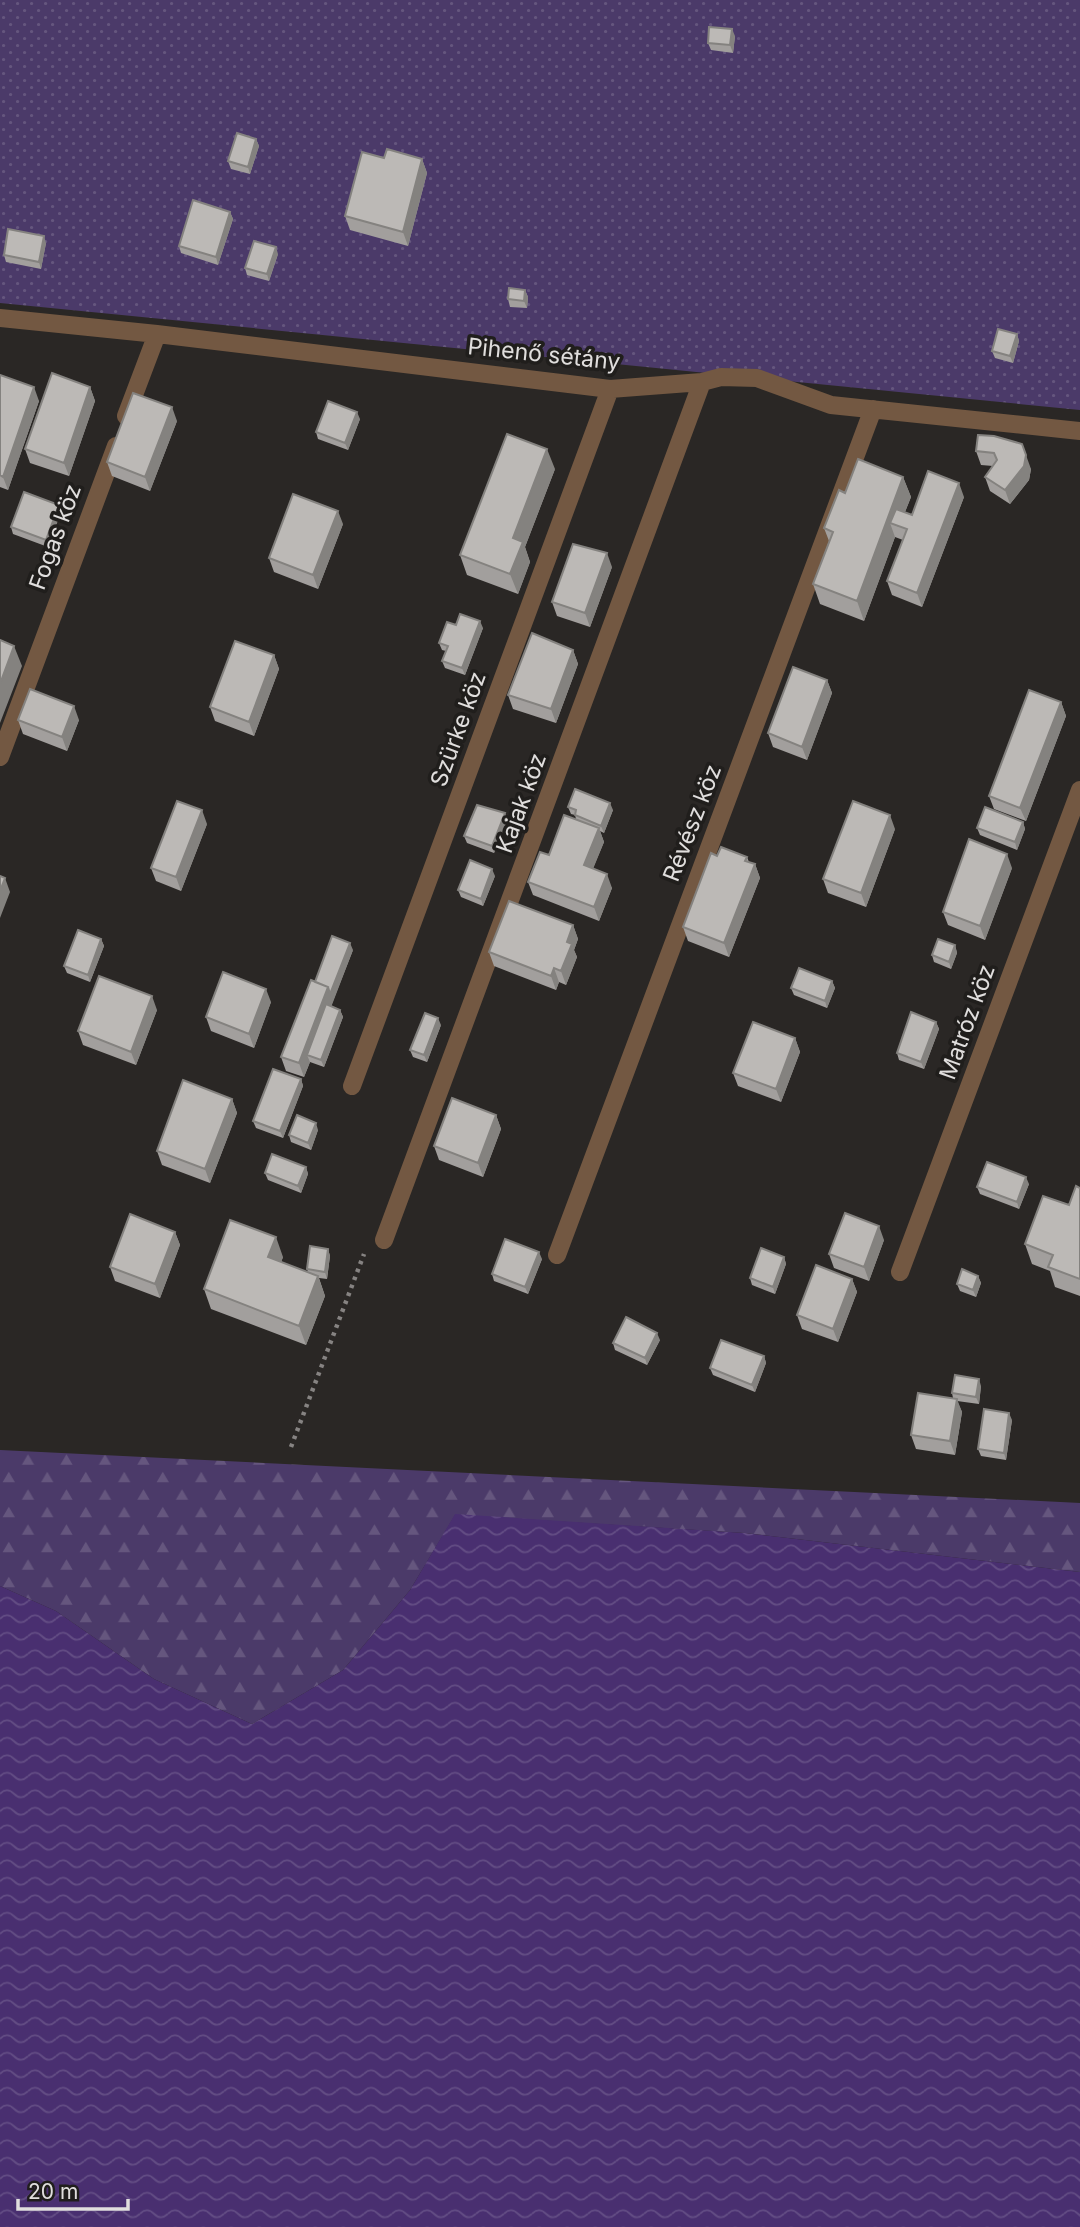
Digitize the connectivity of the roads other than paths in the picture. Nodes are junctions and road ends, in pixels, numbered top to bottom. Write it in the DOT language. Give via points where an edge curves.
graph roads {
  1 [pos="0,318"];
  2 [pos="157,334"];
  3 [pos="702,382"];
  4 [pos="610,388"];
  5 [pos="873,409"];
  6 [pos="1080,430"];
  7 [pos="0,757"];
  8 [pos="1080,790"];
  9 [pos="352,1086"];
  10 [pos="384,1240"];
  11 [pos="556,1255"];
  12 [pos="900,1272"];
  1 -- 2 [label="street, Pihenő sétány"];
  2 -- 4 [label="street, Pihenő sétány"];
  2 -- 7 [label="street, Fogas köz"];
  3 -- 4 [label="street, Pihenő sétány"];
  3 -- 5 [label="street, Pihenő sétány" via="721,376 757,379 831,405"];
  3 -- 10 [label="street, Kajak köz"];
  4 -- 9 [label="street, Szürke köz"];
  5 -- 6 [label="street, Pihenő sétány"];
  5 -- 11 [label="street, Révész köz"];
  8 -- 12 [label="street, Matróz köz"];
}
